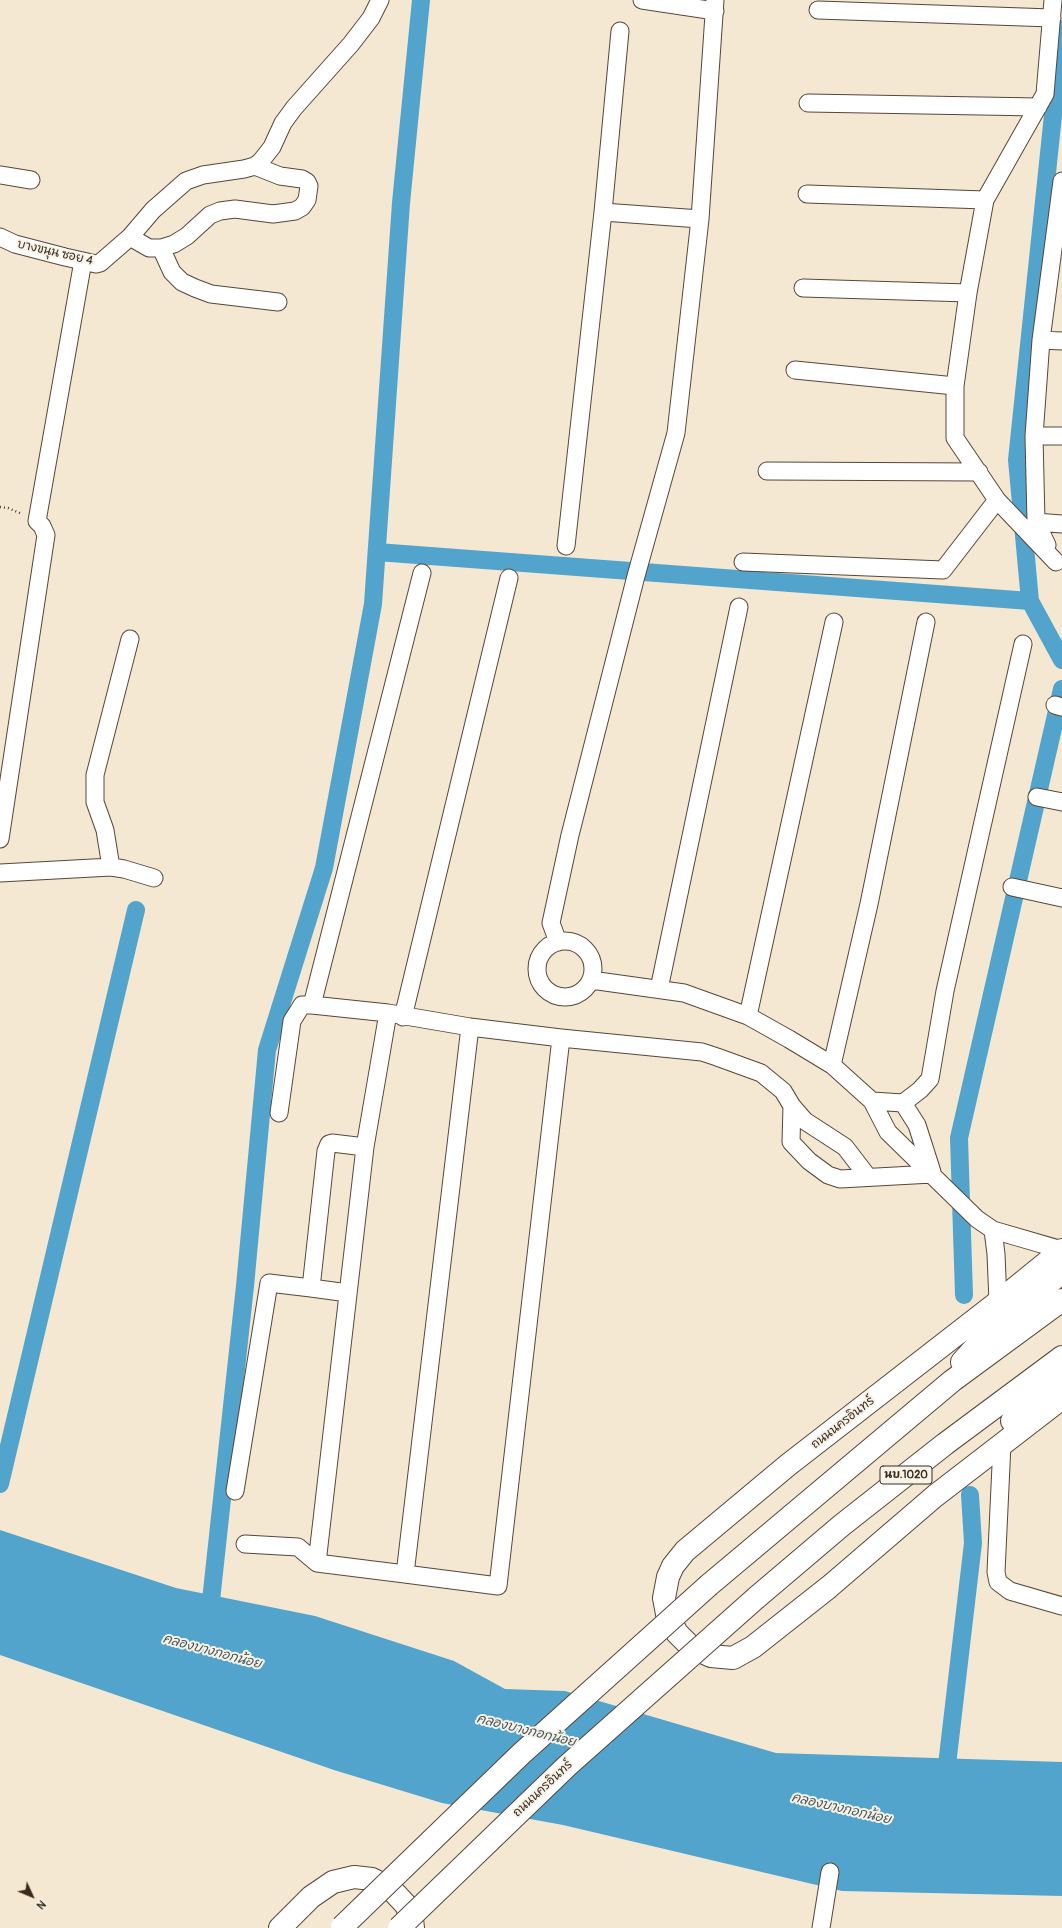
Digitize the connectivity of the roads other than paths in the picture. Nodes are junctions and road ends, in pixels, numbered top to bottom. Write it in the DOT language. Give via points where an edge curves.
graph roads {
  1 [pos="380,0"];
  2 [pos="642,0"];
  3 [pos="1053,0"];
  4 [pos="715,6"];
  5 [pos="818,10"];
  6 [pos="1052,18"];
  7 [pos="620,31"];
  8 [pos="808,103"];
  9 [pos="1038,107"];
  10 [pos="255,166"];
  11 [pos="0,175"];
  12 [pos="31,180"];
  13 [pos="1062,181"];
  14 [pos="807,194"];
  15 [pos="985,200"];
  16 [pos="603,212"];
  17 [pos="700,219"];
  18 [pos="0,237"];
  19 [pos="130,237"];
  20 [pos="161,248"];
  21 [pos="1058,249"];
  22 [pos="83,261"];
  23 [pos="803,288"];
  24 [pos="968,293"];
  25 [pos="278,302"];
  26 [pos="1041,340"];
  27 [pos="1062,341"];
  28 [pos="795,370"];
  29 [pos="955,386"];
  30 [pos="1034,436"];
  31 [pos="1062,436"];
  32 [pos="767,472"];
  33 [pos="978,472"];
  34 [pos="997,500"];
  35 [pos="1036,522"];
  36 [pos="1062,524"];
  37 [pos="566,546"];
  38 [pos="743,562"];
  39 [pos="1059,567"];
  40 [pos="422,573"];
  41 [pos="509,578"];
  42 [pos="739,607"];
  43 [pos="834,622"];
  44 [pos="926,622"];
  45 [pos="130,639"];
  46 [pos="1023,644"];
  47 [pos="1037,797"];
  48 [pos="1062,802"];
  49 [pos="0,839"];
  50 [pos="111,867"];
  51 [pos="0,873"];
  52 [pos="154,878"];
  53 [pos="1012,887"];
  54 [pos="1062,898"];
  55 [pos="558,942"];
  56 [pos="591,980"];
  57 [pos="659,989"];
  58 [pos="312,1005"];
  59 [pos="395,1015"];
  60 [pos="748,1016"];
  61 [pos="470,1027"];
  62 [pos="562,1038"];
  63 [pos="832,1065"];
  64 [pos="872,1101"];
  65 [pos="903,1103"];
  66 [pos="792,1106"];
  67 [pos="279,1113"];
  68 [pos="365,1147"];
  69 [pos="932,1174"];
  70 [pos="868,1177"];
  71 [pos="992,1230"];
  72 [pos="1062,1250"];
  73 [pos="1062,1272"];
  74 [pos="311,1288"];
  75 [pos="348,1292"];
  76 [pos="1062,1300"];
  77 [pos="998,1302"];
  78 [pos="1062,1357"];
  79 [pos="1062,1371"];
  80 [pos="952,1381"];
  81 [pos="1062,1398"];
  82 [pos="1002,1444"];
  83 [pos="235,1491"];
  84 [pos="936,1496"];
  85 [pos="245,1544"];
  86 [pos="317,1563"];
  87 [pos="405,1574"];
  88 [pos="1062,1606"];
  89 [pos="830,1872"];
  90 [pos="280,1928"];
  91 [pos="342,1928"];
  92 [pos="399,1928"];
  93 [pos="413,1928"];
  94 [pos="820,1928"];
  1 -- 10 [label="street" via="371,18 351,44 294,108 283,123 272,147"];
  2 -- 4 [label="street"];
  3 -- 6 [label="street"];
  4 -- 17 [label="street"];
  5 -- 6 [label="street"];
  6 -- 9 [label="street" via="1045,94"];
  7 -- 16 [label="street"];
  8 -- 9 [label="street"];
  9 -- 15 [label="street"];
  10 -- 19 [label="street, บางขนุน ซอย 4" via="203,175 186,181 153,210"];
  10 -- 20 [label="street" via="280,176 307,182 307,200 302,207 295,211 273,214 235,209 220,211 210,215 181,240"];
  11 -- 12 [label="street"];
  13 -- 21 [label="street"];
  14 -- 15 [label="street"];
  15 -- 24 [label="street"];
  16 -- 17 [label="street"];
  16 -- 37 [label="street"];
  17 -- 55 [label="street" via="676,433 629,601 570,835 551,923"];
  18 -- 22 [label="street, บางขนุน ซอย 4" via="41,251"];
  19 -- 20 [label="street" via="149,248"];
  19 -- 22 [label="street, บางขนุน ซอย 4" via="100,263"];
  20 -- 25 [label="street" via="172,272 182,282 211,294"];
  21 -- 26 [label="street"];
  22 -- 49 [label="street" via="37,521 46,535"];
  23 -- 24 [label="street"];
  24 -- 29 [label="street"];
  26 -- 27 [label="street"];
  26 -- 30 [label="street"];
  28 -- 29 [label="street"];
  29 -- 33 [label="street" via="955,438"];
  30 -- 31 [label="street"];
  30 -- 35 [label="street"];
  32 -- 33 [label="street"];
  33 -- 34 [label="street"];
  34 -- 38 [label="street" via="942,570"];
  34 -- 39 [label="street"];
  35 -- 36 [label="street"];
  35 -- 39 [label="street"];
  40 -- 58 [label="street"];
  41 -- 59 [label="street"];
  42 -- 57 [label="street"];
  43 -- 60 [label="street"];
  44 -- 63 [label="street" via="870,904"];
  45 -- 50 [label="street" via="96,775 95,802 105,830"];
  46 -- 65 [label="street" via="945,991 930,1079"];
  47 -- 48 [label="street"];
  50 -- 51 [label="street"];
  50 -- 52 [label="street"];
  53 -- 54 [label="street"];
  55 -- 56 [label="street" via="572,942 584,948 592,960"];
  55 -- 56 [label="street" via="546,948 539,958 536,971 540,983 548,993 560,998 573,997 584,990"];
  56 -- 57 [label="street"];
  57 -- 60 [label="street" via="684,993"];
  58 -- 59 [label="street"];
  58 -- 67 [label="street" via="302,1005 292,1021"];
  59 -- 61 [label="street"];
  59 -- 68 [label="street"];
  60 -- 63 [label="street"];
  61 -- 62 [label="street"];
  61 -- 87 [label="street"];
  62 -- 66 [label="street" via="702,1052 761,1073 783,1091"];
  62 -- 87 [label="street" via="498,1586"];
  63 -- 64 [label="street"];
  64 -- 65 [label="street"];
  64 -- 69 [label="street" via="888,1132"];
  65 -- 69 [label="street" via="917,1125"];
  66 -- 70 [label="street" via="805,1121 845,1148"];
  66 -- 70 [label="street" via="791,1142 808,1161 828,1175 840,1179"];
  68 -- 74 [label="street" via="336,1143 327,1147"];
  68 -- 75 [label="street"];
  69 -- 70 [label="street" via="890,1178"];
  69 -- 71 [label="street"];
  71 -- 72 [label="street"];
  71 -- 77 [label="street"];
  72 -- 77 [label="main road, ถนนนครอินทร์ / นบ.1020"];
  73 -- 80 [label="main road" via="981,1341 963,1361"];
  74 -- 75 [label="street"];
  74 -- 83 [label="street" via="269,1283"];
  75 -- 86 [label="street"];
  76 -- 80 [label="main road"];
  77 -- 84 [label="main road, ถนนนครอินทร์ / นบ.1020" via="788,1465 685,1551 668,1576 664,1598 667,1614 677,1633 691,1647 711,1656 733,1658 784,1624"];
  78 -- 92 [label="main road, ถนนนครอินทร์ / นบ.1020, bridge" via="842,1525 756,1598 567,1766"];
  79 -- 84 [label="main road" via="1044,1391 956,1471"];
  80 -- 91 [label="main road, bridge" via="709,1585 521,1754"];
  81 -- 82 [label="main road, ถนนนครอินทร์ / นบ.1020"];
  82 -- 84 [label="main road, ถนนนครอินทร์ / นบ.1020"];
  82 -- 88 [label="street" via="996,1572 998,1582 1010,1591"];
  85 -- 86 [label="street" via="298,1547"];
  86 -- 87 [label="street"];
  89 -- 94 [label="street"];
  90 -- 93 [label="main road" via="311,1897 333,1882 354,1877 372,1879 390,1888 406,1905"];
}
